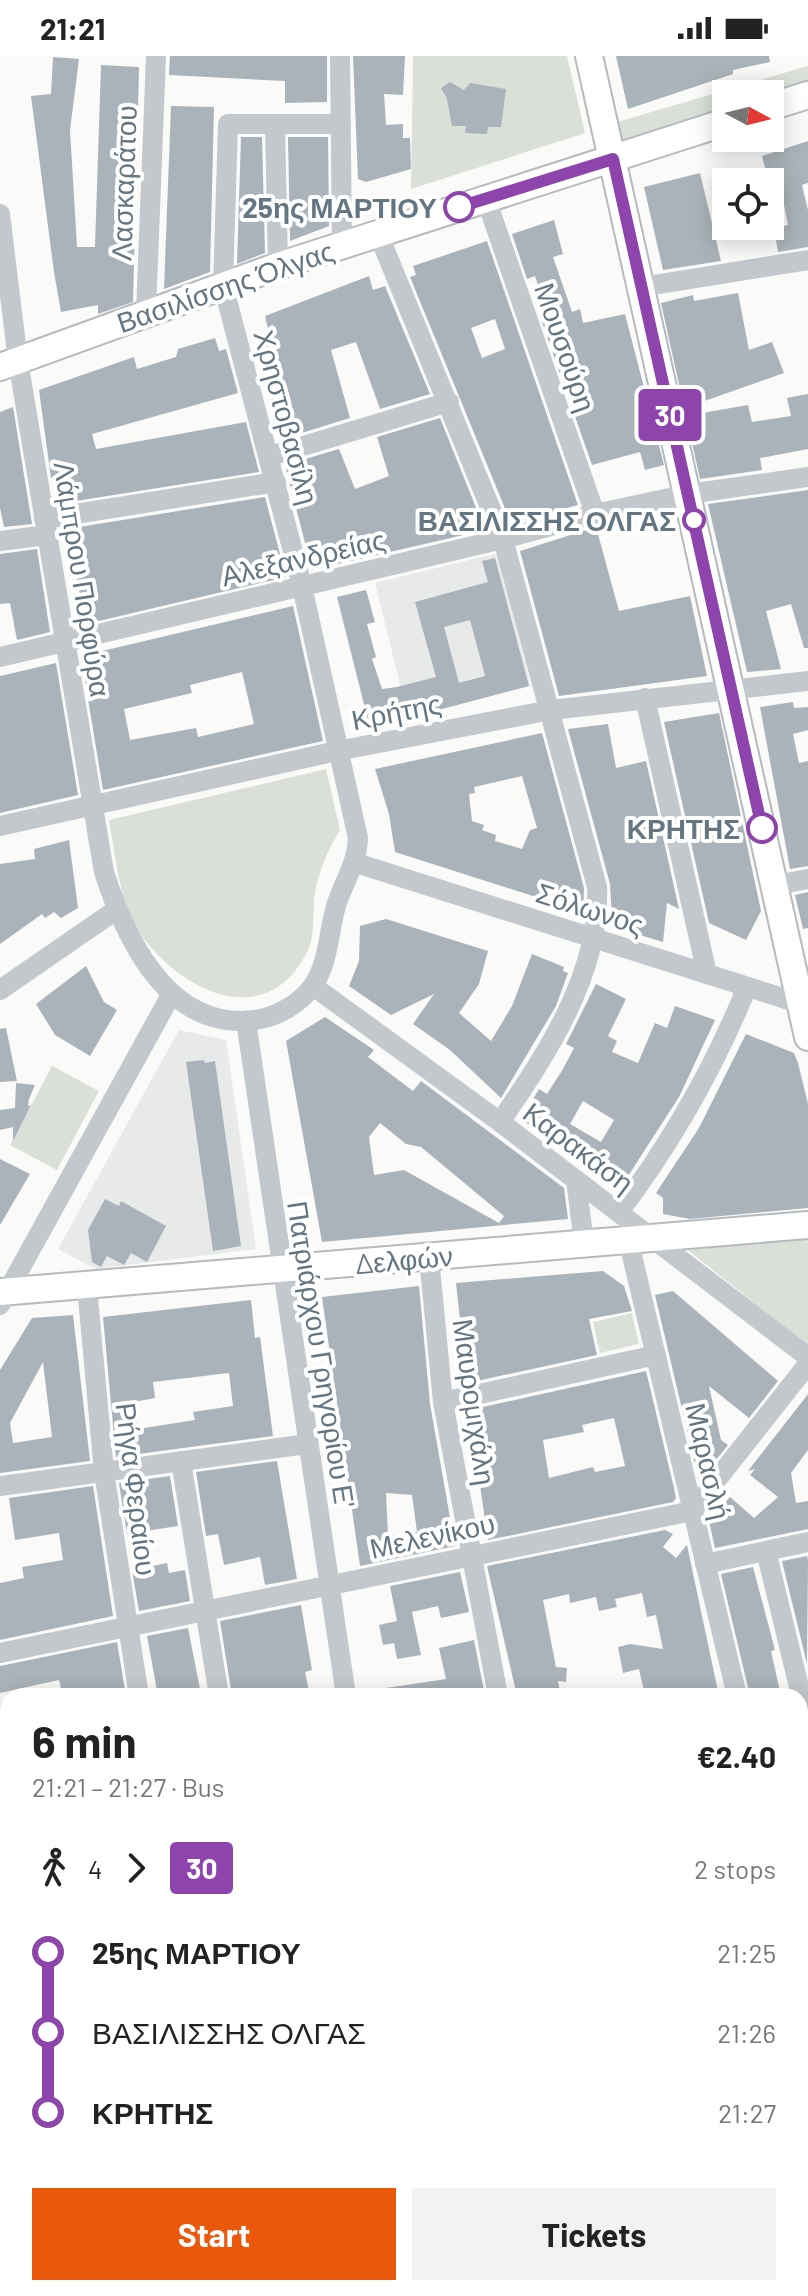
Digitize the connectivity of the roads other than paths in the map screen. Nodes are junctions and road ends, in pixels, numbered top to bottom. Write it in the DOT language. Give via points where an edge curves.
graph roads {
  1 [pos="156,56"];
  2 [pos="340,56"];
  3 [pos="589,56"];
  4 [pos="808,95"];
  5 [pos="784,103"];
  6 [pos="275,124"];
  7 [pos="341,124"];
  8 [pos="712,127"];
  9 [pos="613,159"];
  10 [pos="486,199"];
  11 [pos="0,214"];
  12 [pos="378,233"];
  13 [pos="342,245"];
  14 [pos="808,260"];
  15 [pos="278,266"];
  16 [pos="223,285"];
  17 [pos="641,287"];
  18 [pos="146,313"];
  19 [pos="9,364"];
  20 [pos="449,402"];
  21 [pos="270,456"];
  22 [pos="808,477"];
  23 [pos="276,482"];
  24 [pos="688,494"];
  25 [pos="595,514"];
  26 [pos="46,527"];
  27 [pos="503,539"];
  28 [pos="0,541"];
  29 [pos="302,586"];
  30 [pos="64,640"];
  31 [pos="0,657"];
  32 [pos="808,681"];
  33 [pos="731,687"];
  34 [pos="645,698"];
  35 [pos="551,710"];
  36 [pos="337,751"];
  37 [pos="92,806"];
  38 [pos="0,826"];
  39 [pos="356,863"];
  40 [pos="808,879"];
  41 [pos="775,885"];
  42 [pos="116,910"];
  43 [pos="591,938"];
  44 [pos="707,974"];
  45 [pos="313,986"];
  46 [pos="747,987"];
  47 [pos="0,990"];
  48 [pos="171,995"];
  49 [pos="805,1005"];
  50 [pos="246,1021"];
  51 [pos="808,1037"];
  52 [pos="500,1122"];
  53 [pos="576,1180"];
  54 [pos="619,1212"];
  55 [pos="808,1225"];
  56 [pos="638,1238"];
  57 [pos="584,1243"];
  58 [pos="429,1257"];
  59 [pos="280,1270"];
  60 [pos="87,1287"];
  61 [pos="2,1297"];
  62 [pos="656,1355"];
  63 [pos="808,1357"];
  64 [pos="808,1364"];
  65 [pos="443,1402"];
  66 [pos="307,1444"];
  67 [pos="181,1461"];
  68 [pos="104,1472"];
  69 [pos="0,1486"];
  70 [pos="692,1511"];
  71 [pos="808,1542"];
  72 [pos="766,1551"];
  73 [pos="471,1555"];
  74 [pos="705,1564"];
  75 [pos="329,1586"];
  76 [pos="205,1609"];
  77 [pos="128,1625"];
  78 [pos="0,1653"];
  79 [pos="138,1688"];
  80 [pos="218,1688"];
  81 [pos="345,1688"];
  82 [pos="496,1688"];
  83 [pos="735,1688"];
  84 [pos="799,1688"];
  1 -- 18 [label="street, Λασκαράτου"];
  2 -- 7 [label="street"];
  3 -- 9 [label="main road"];
  4 -- 5 [label="main road"];
  6 -- 7 [label="street"];
  6 -- 15 [label="street"];
  6 -- 16 [label="street, Χρηστοβασίλη" via="228,124"];
  7 -- 13 [label="street"];
  8 -- 9 [label="main road, Βασιλίσσης Όλγας"];
  9 -- 10 [label="main road, Βασιλίσσης Όλγας"];
  9 -- 17 [label="main road"];
  10 -- 12 [label="main road, Βασιλίσσης Όλγας"];
  10 -- 25 [label="street, Μουσούρη"];
  11 -- 19 [label="street, Λάμπρου Πορφύρα"];
  12 -- 13 [label="main road, Βασιλίσσης Όλγας"];
  12 -- 20 [label="street"];
  13 -- 15 [label="main road, Βασιλίσσης Όλγας"];
  14 -- 17 [label="street"];
  15 -- 16 [label="main road, Βασιλίσσης Όλγας"];
  16 -- 18 [label="main road, Βασιλίσσης Όλγας"];
  16 -- 21 [label="street, Χρηστοβασίλη"];
  17 -- 24 [label="main road"];
  18 -- 19 [label="main road, Βασιλίσσης Όλγας"];
  19 -- 26 [label="street, Λάμπρου Πορφύρα"];
  20 -- 21 [label="street"];
  20 -- 27 [label="street"];
  21 -- 23 [label="street, Χρηστοβασίλη"];
  22 -- 24 [label="street, Αλεξανδρείας"];
  23 -- 26 [label="street"];
  23 -- 29 [label="street, Χρηστοβασίλη"];
  24 -- 25 [label="street, Αλεξανδρείας"];
  24 -- 33 [label="main road"];
  25 -- 27 [label="street, Αλεξανδρείας"];
  26 -- 28 [label="street"];
  26 -- 30 [label="street, Λάμπρου Πορφύρα"];
  27 -- 29 [label="street, Αλεξανδρείας"];
  27 -- 35 [label="street"];
  29 -- 30 [label="street, Αλεξανδρείας"];
  29 -- 36 [label="street, Χρηστοβασίλη"];
  30 -- 31 [label="street, Αλεξανδρείας"];
  30 -- 37 [label="street, Λάμπρου Πορφύρα"];
  32 -- 33 [label="street, Κρήτης"];
  33 -- 34 [label="street, Κρήτης"];
  33 -- 41 [label="main road"];
  34 -- 35 [label="street, Κρήτης"];
  34 -- 44 [label="street"];
  35 -- 36 [label="street, Κρήτης"];
  35 -- 43 [label="street" via="597,887"];
  36 -- 37 [label="street, Κρήτης"];
  36 -- 39 [label="street, Χρηστοβασίλη" via="358,838"];
  37 -- 38 [label="street, Κρήτης"];
  37 -- 42 [label="street, Λάμπρου Πορφύρα"];
  39 -- 43 [label="street, Σόλωνος"];
  39 -- 45 [label="street" via="335,908 328,949"];
  40 -- 41 [label="street"];
  41 -- 49 [label="main road"];
  42 -- 47 [label="street"];
  42 -- 48 [label="street, Λάμπρου Πορφύρα"];
  43 -- 44 [label="street, Σόλωνος"];
  43 -- 52 [label="street" via="559,1029"];
  44 -- 46 [label="street, Σόλωνος"];
  45 -- 50 [label="street" via="278,1013"];
  45 -- 52 [label="street, Καρακάση"];
  46 -- 49 [label="street, Σόλωνος"];
  46 -- 54 [label="street" via="674,1136"];
  48 -- 50 [label="street" via="210,1015"];
  48 -- 61 [label="street"];
  49 -- 51 [label="main road"];
  50 -- 59 [label="street, Πατριάρχου Γρηγορίου Ε'"];
  52 -- 53 [label="street, Καρακάση"];
  53 -- 54 [label="street, Καρακάση"];
  53 -- 57 [label="street"];
  54 -- 56 [label="street, Καρακάση"];
  55 -- 56 [label="main road, Δελφών"];
  56 -- 57 [label="main road, Δελφών"];
  56 -- 62 [label="street, Μαρασλή"];
  56 -- 63 [label="street, Καρακάση"];
  57 -- 58 [label="main road, Δελφών"];
  58 -- 59 [label="main road, Δελφών"];
  58 -- 65 [label="street, Μαυρομιχάλη"];
  59 -- 60 [label="main road, Δελφών"];
  59 -- 66 [label="street, Πατριάρχου Γρηγορίου Ε'"];
  60 -- 61 [label="main road, Δελφών"];
  60 -- 68 [label="street, Ρήγα Φεραίου"];
  62 -- 65 [label="street"];
  62 -- 70 [label="street, Μαρασλή"];
  64 -- 70 [label="street"];
  65 -- 73 [label="street, Μαυρομιχάλη"];
  66 -- 67 [label="street"];
  66 -- 75 [label="street, Πατριάρχου Γρηγορίου Ε'"];
  67 -- 68 [label="street"];
  67 -- 76 [label="street"];
  68 -- 69 [label="street"];
  68 -- 77 [label="street, Ρήγα Φεραίου"];
  70 -- 73 [label="street, Μελενίκου"];
  70 -- 74 [label="street, Μαρασλή"];
  71 -- 72 [label="street"];
  72 -- 74 [label="street"];
  72 -- 84 [label="street"];
  73 -- 75 [label="street, Μελενίκου"];
  73 -- 82 [label="street, Μαυρομιχάλη"];
  74 -- 83 [label="street, Μαρασλή"];
  75 -- 76 [label="street, Μελενίκου"];
  75 -- 81 [label="street, Πατριάρχου Γρηγορίου Ε'"];
  76 -- 77 [label="street, Μελενίκου"];
  76 -- 80 [label="street"];
  77 -- 78 [label="street, Μελενίκου"];
  77 -- 79 [label="street, Ρήγα Φεραίου"];
}
